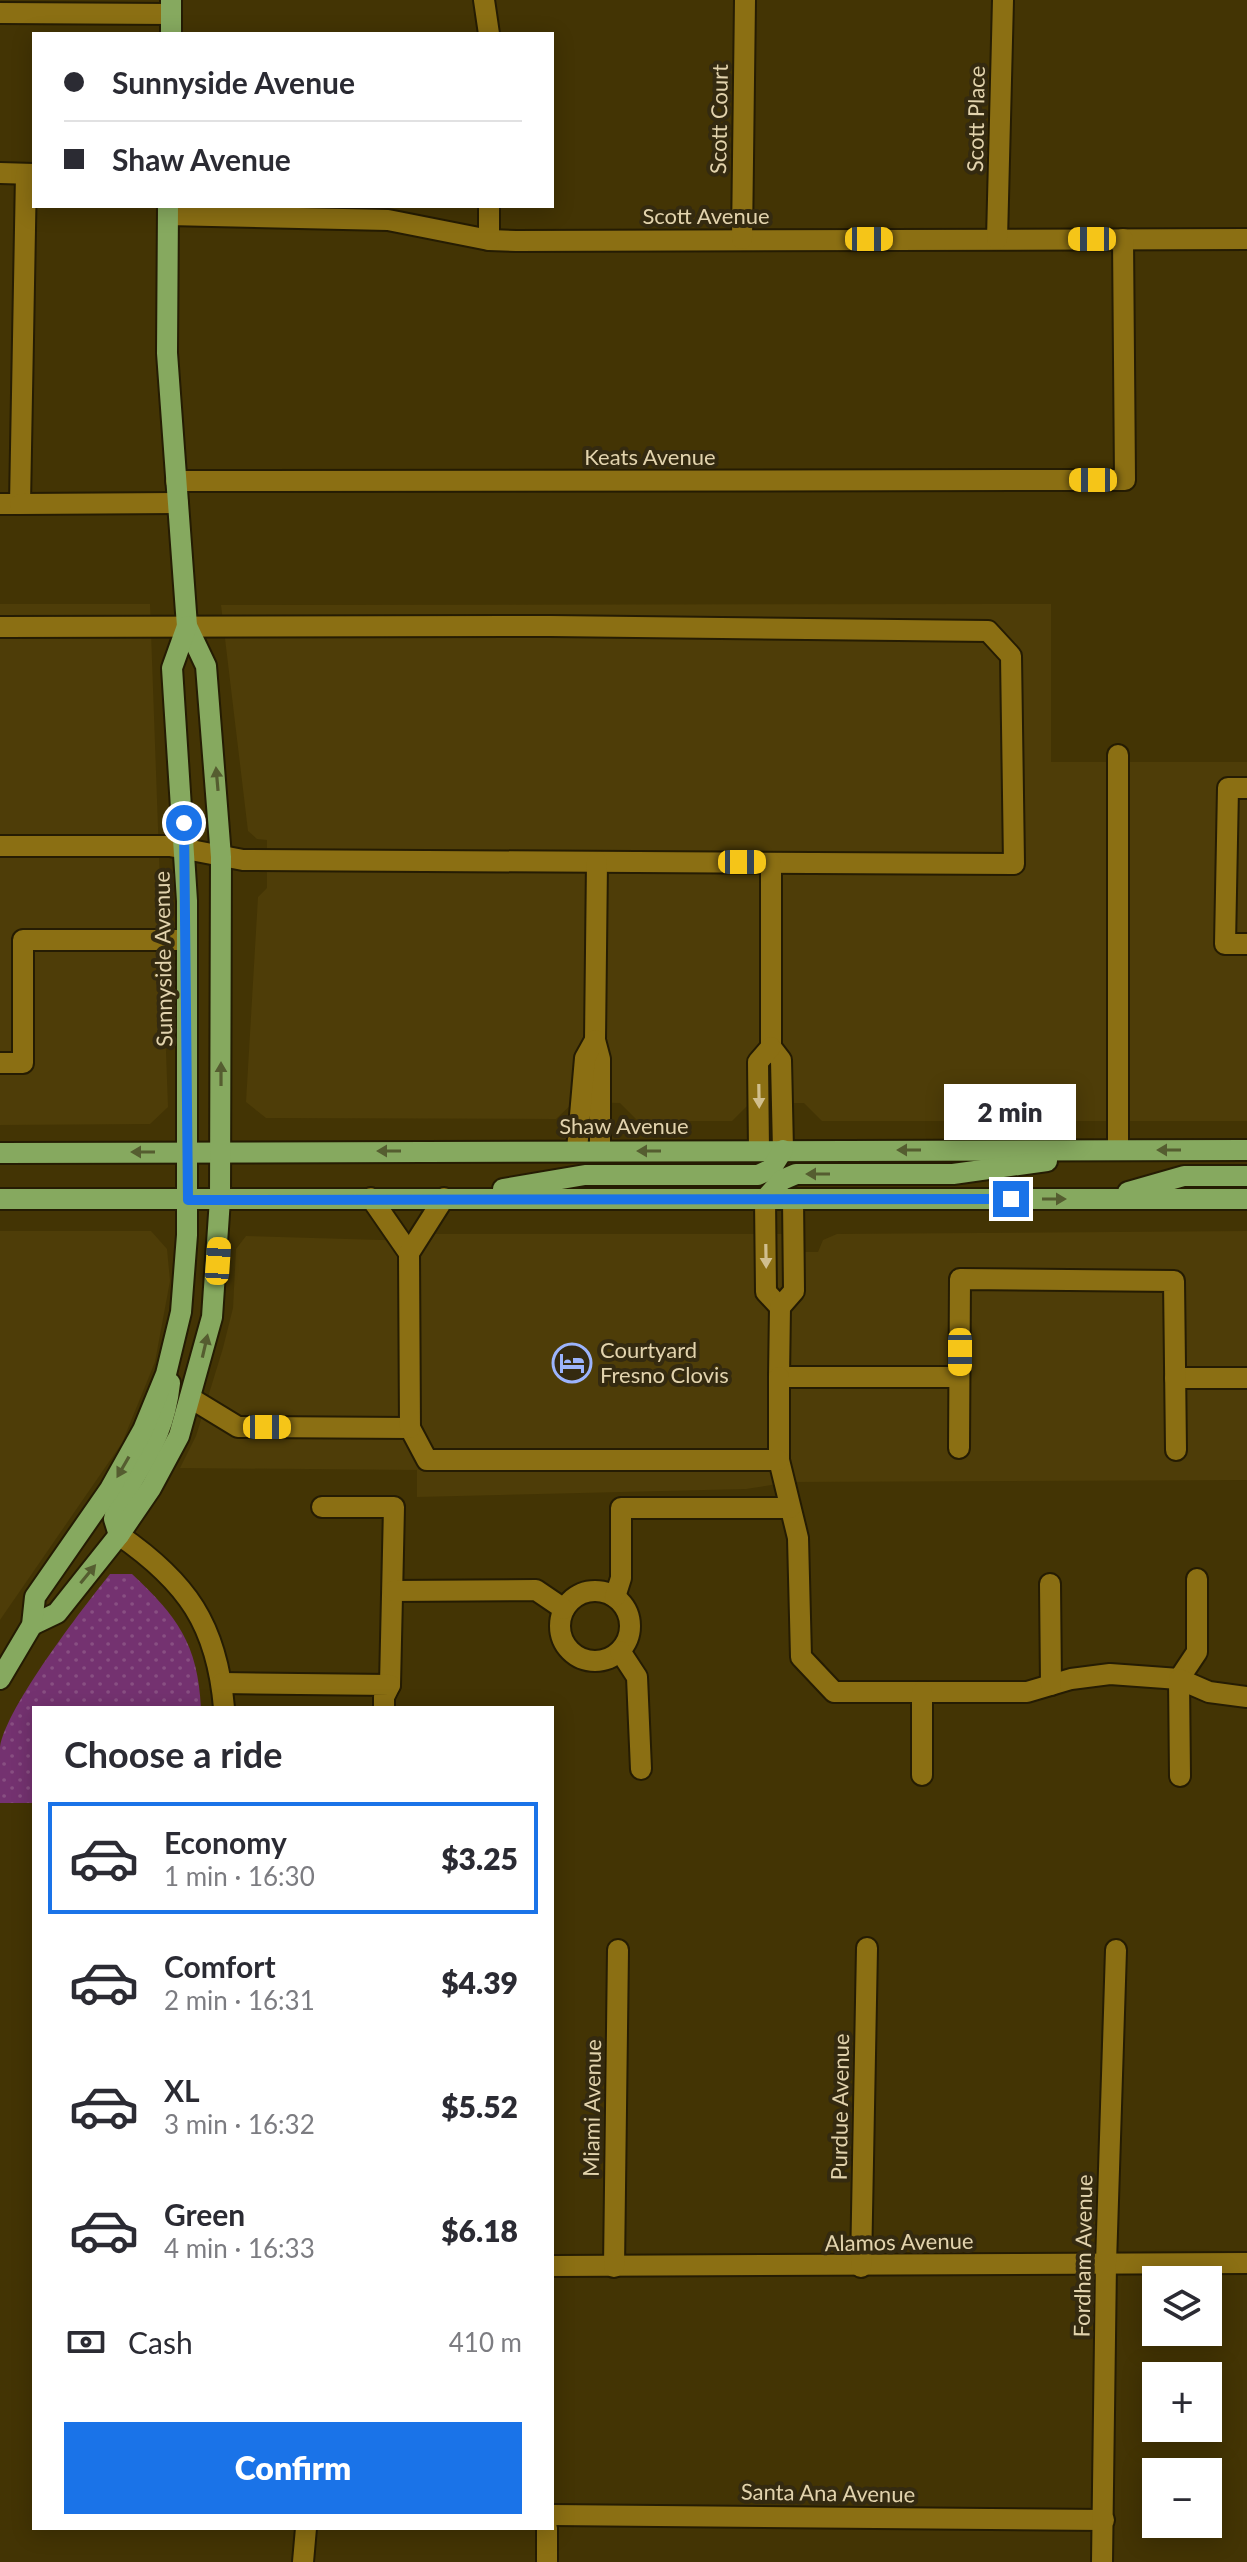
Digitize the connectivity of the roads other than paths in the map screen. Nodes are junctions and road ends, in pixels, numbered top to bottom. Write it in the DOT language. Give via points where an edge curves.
graph roads {
  1 [pos="484,0"];
  2 [pos="745,0"];
  3 [pos="1003,0"];
  4 [pos="0,13"];
  5 [pos="171,16"];
  6 [pos="489,32"];
  7 [pos="0,173"];
  8 [pos="30,174"];
  9 [pos="489,208"];
  10 [pos="168,211"];
  11 [pos="742,239"];
  12 [pos="997,239"];
  13 [pos="1123,239"];
  14 [pos="1247,239"];
  15 [pos="489,240"];
  16 [pos="176,481"];
  17 [pos="178,503"];
  18 [pos="10,504"];
  19 [pos="187,626"];
  20 [pos="0,627"];
  21 [pos="1118,755"];
  22 [pos="1247,788"];
  23 [pos="0,846"];
  24 [pos="185,849"];
  25 [pos="221,857"];
  26 [pos="597,862"];
  27 [pos="771,863"];
  28 [pos="187,940"];
  29 [pos="1247,944"];
  30 [pos="595,1040"];
  31 [pos="771,1047"];
  32 [pos="0,1063"];
  33 [pos="577,1150"];
  34 [pos="759,1150"];
  35 [pos="783,1150"];
  36 [pos="1118,1150"];
  37 [pos="1247,1150"];
  38 [pos="600,1151"];
  39 [pos="188,1152"];
  40 [pos="221,1152"];
  41 [pos="0,1153"];
  42 [pos="1247,1176"];
  43 [pos="371,1198"];
  44 [pos="444,1198"];
  45 [pos="0,1199"];
  46 [pos="220,1199"];
  47 [pos="765,1199"];
  48 [pos="793,1199"];
  49 [pos="1105,1199"];
  50 [pos="1247,1199"];
  51 [pos="188,1200"];
  52 [pos="409,1253"];
  53 [pos="780,1307"];
  54 [pos="175,1344"];
  55 [pos="779,1377"];
  56 [pos="959,1377"];
  57 [pos="1175,1378"];
  58 [pos="1247,1378"];
  59 [pos="192,1399"];
  60 [pos="410,1428"];
  61 [pos="959,1448"];
  62 [pos="1176,1450"];
  63 [pos="779,1460"];
  64 [pos="322,1507"];
  65 [pos="790,1508"];
  66 [pos="119,1535"];
  67 [pos="1197,1579"];
  68 [pos="1050,1584"];
  69 [pos="393,1591"];
  70 [pos="615,1597"];
  71 [pos="564,1609"];
  72 [pos="32,1625"];
  73 [pos="620,1651"];
  74 [pos="0,1679"];
  75 [pos="1179,1679"];
  76 [pos="222,1683"];
  77 [pos="390,1685"];
  78 [pos="1051,1685"];
  79 [pos="922,1692"];
  80 [pos="1247,1697"];
  81 [pos="224,1706"];
  82 [pos="384,1706"];
  83 [pos="641,1769"];
  84 [pos="922,1775"];
  85 [pos="1180,1776"];
  86 [pos="867,1948"];
  87 [pos="618,1950"];
  88 [pos="1116,1950"];
  89 [pos="1106,2263"];
  90 [pos="1247,2263"];
  91 [pos="554,2266"];
  92 [pos="614,2267"];
  93 [pos="861,2267"];
  94 [pos="554,2515"];
  95 [pos="1104,2520"];
  96 [pos="306,2530"];
  97 [pos="547,2530"];
  98 [pos="303,2562"];
  99 [pos="547,2562"];
  100 [pos="1102,2562"];
  1 -- 6 [label="street"];
  2 -- 11 [label="street, Scott Court"];
  3 -- 12 [label="street, Scott Place"];
  4 -- 5 [label="street"];
  7 -- 8 [label="street"];
  8 -- 18 [label="street"];
  9 -- 15 [label="street"];
  10 -- 15 [label="street, Scott Avenue" via="388,220"];
  10 -- 16 [label="main road, Sunnyside Avenue" via="167,353"];
  11 -- 12 [label="street, Scott Avenue"];
  11 -- 15 [label="street, Scott Avenue"];
  12 -- 13 [label="street, Scott Avenue"];
  13 -- 14 [label="street, Scott Avenue"];
  13 -- 16 [label="street, Keats Avenue" via="1125,480"];
  16 -- 17 [label="main road, Sunnyside Avenue"];
  17 -- 18 [label="street"];
  17 -- 19 [label="main road, Sunnyside Avenue"];
  19 -- 20 [label="street"];
  19 -- 24 [label="main road, Sunnyside Avenue" via="172,668"];
  25 -- 19 [label="main road, Sunnyside Avenue, one-way" via="206,666"];
  19 -- 27 [label="street" via="988,631 1011,656 1014,864"];
  21 -- 36 [label="street"];
  22 -- 29 [label="street" via="1228,788 1225,944"];
  23 -- 24 [label="street"];
  24 -- 25 [label="street"];
  24 -- 28 [label="main road, Sunnyside Avenue"];
  25 -- 26 [label="street"];
  40 -- 25 [label="main road, Sunnyside Avenue, one-way"];
  26 -- 27 [label="street"];
  26 -- 30 [label="street"];
  27 -- 31 [label="street"];
  28 -- 32 [label="street" via="23,940 23,1063"];
  28 -- 39 [label="main road, Sunnyside Avenue"];
  30 -- 33 [label="street" via="585,1058"];
  30 -- 38 [label="street" via="600,1059"];
  31 -- 34 [label="street, one-way" via="758,1062"];
  31 -- 35 [label="street" via="781,1060"];
  33 -- 38 [label="main road, Shaw Avenue"];
  33 -- 40 [label="main road, Shaw Avenue, one-way"];
  34 -- 35 [label="main road, Shaw Avenue"];
  34 -- 38 [label="main road, Shaw Avenue, one-way"];
  36 -- 35 [label="main road, Shaw Avenue, one-way"];
  35 -- 44 [label="main road" via="771,1169 758,1175 585,1175"];
  37 -- 36 [label="main road, Shaw Avenue, one-way"];
  36 -- 47 [label="main road, one-way" via="953,1174 796,1174 782,1180"];
  39 -- 40 [label="main road, Shaw Avenue"];
  39 -- 41 [label="main road, Shaw Avenue, one-way"];
  39 -- 51 [label="main road, Sunnyside Avenue"];
  40 -- 46 [label="main road, Sunnyside Avenue"];
  42 -- 49 [label="main road" via="1184,1176"];
  43 -- 44 [label="main road"];
  43 -- 46 [label="main road"];
  43 -- 52 [label="street"];
  44 -- 47 [label="main road"];
  44 -- 52 [label="street"];
  45 -- 51 [label="main road"];
  46 -- 51 [label="main road"];
  59 -- 46 [label="main road, Sunnyside Avenue, one-way" via="212,1317"];
  47 -- 48 [label="main road"];
  47 -- 53 [label="street, one-way" via="766,1292"];
  48 -- 49 [label="main road, one-way"];
  48 -- 53 [label="street" via="794,1291"];
  49 -- 50 [label="main road"];
  51 -- 54 [label="main road, Sunnyside Avenue"];
  52 -- 60 [label="street"];
  53 -- 55 [label="street"];
  54 -- 66 [label="main road" via="167,1416 116,1511"];
  54 -- 72 [label="main road, one-way" via="143,1430 110,1489 35,1597"];
  55 -- 56 [label="street"];
  55 -- 63 [label="street"];
  56 -- 57 [label="street" via="960,1279 976,1279 1174,1281"];
  56 -- 61 [label="street"];
  57 -- 58 [label="street"];
  57 -- 62 [label="street"];
  59 -- 60 [label="street" via="238,1427"];
  59 -- 66 [label="main road, Sunnyside Avenue" via="179,1436"];
  60 -- 63 [label="street" via="427,1460"];
  63 -- 65 [label="street"];
  64 -- 69 [label="street" via="394,1507"];
  65 -- 70 [label="street" via="621,1508 621,1578"];
  65 -- 79 [label="street" via="798,1538 801,1657 834,1692"];
  72 -- 66 [label="main road, Sunnyside Avenue, one-way" via="57,1613"];
  66 -- 76 [label="street" via="183,1588 214,1647"];
  67 -- 75 [label="street" via="1197,1652"];
  68 -- 78 [label="street"];
  69 -- 71 [label="street" via="536,1590"];
  69 -- 77 [label="street"];
  70 -- 71 [label="street" via="591,1591"];
  70 -- 73 [label="street" via="629,1616 627,1641"];
  71 -- 73 [label="street" via="562,1639 575,1655 599,1661"];
  72 -- 74 [label="main road"];
  73 -- 83 [label="street" via="637,1677"];
  75 -- 78 [label="street" via="1110,1674"];
  75 -- 80 [label="street" via="1209,1692"];
  75 -- 85 [label="street"];
  76 -- 77 [label="street"];
  76 -- 81 [label="street"];
  77 -- 82 [label="street"];
  78 -- 79 [label="street" via="1027,1692"];
  79 -- 84 [label="street"];
  86 -- 93 [label="street, Purdue Avenue"];
  87 -- 92 [label="street, Miami Avenue"];
  88 -- 89 [label="street, Fordham Avenue"];
  89 -- 90 [label="street, Alamos Avenue"];
  89 -- 93 [label="street, Alamos Avenue"];
  89 -- 95 [label="street, Fordham Avenue"];
  91 -- 92 [label="street, Alamos Avenue"];
  92 -- 93 [label="street, Alamos Avenue"];
  94 -- 95 [label="street, Santa Ana Avenue"];
  95 -- 100 [label="street, Fordham Avenue"];
  96 -- 98 [label="street"];
  97 -- 99 [label="street"];
}
